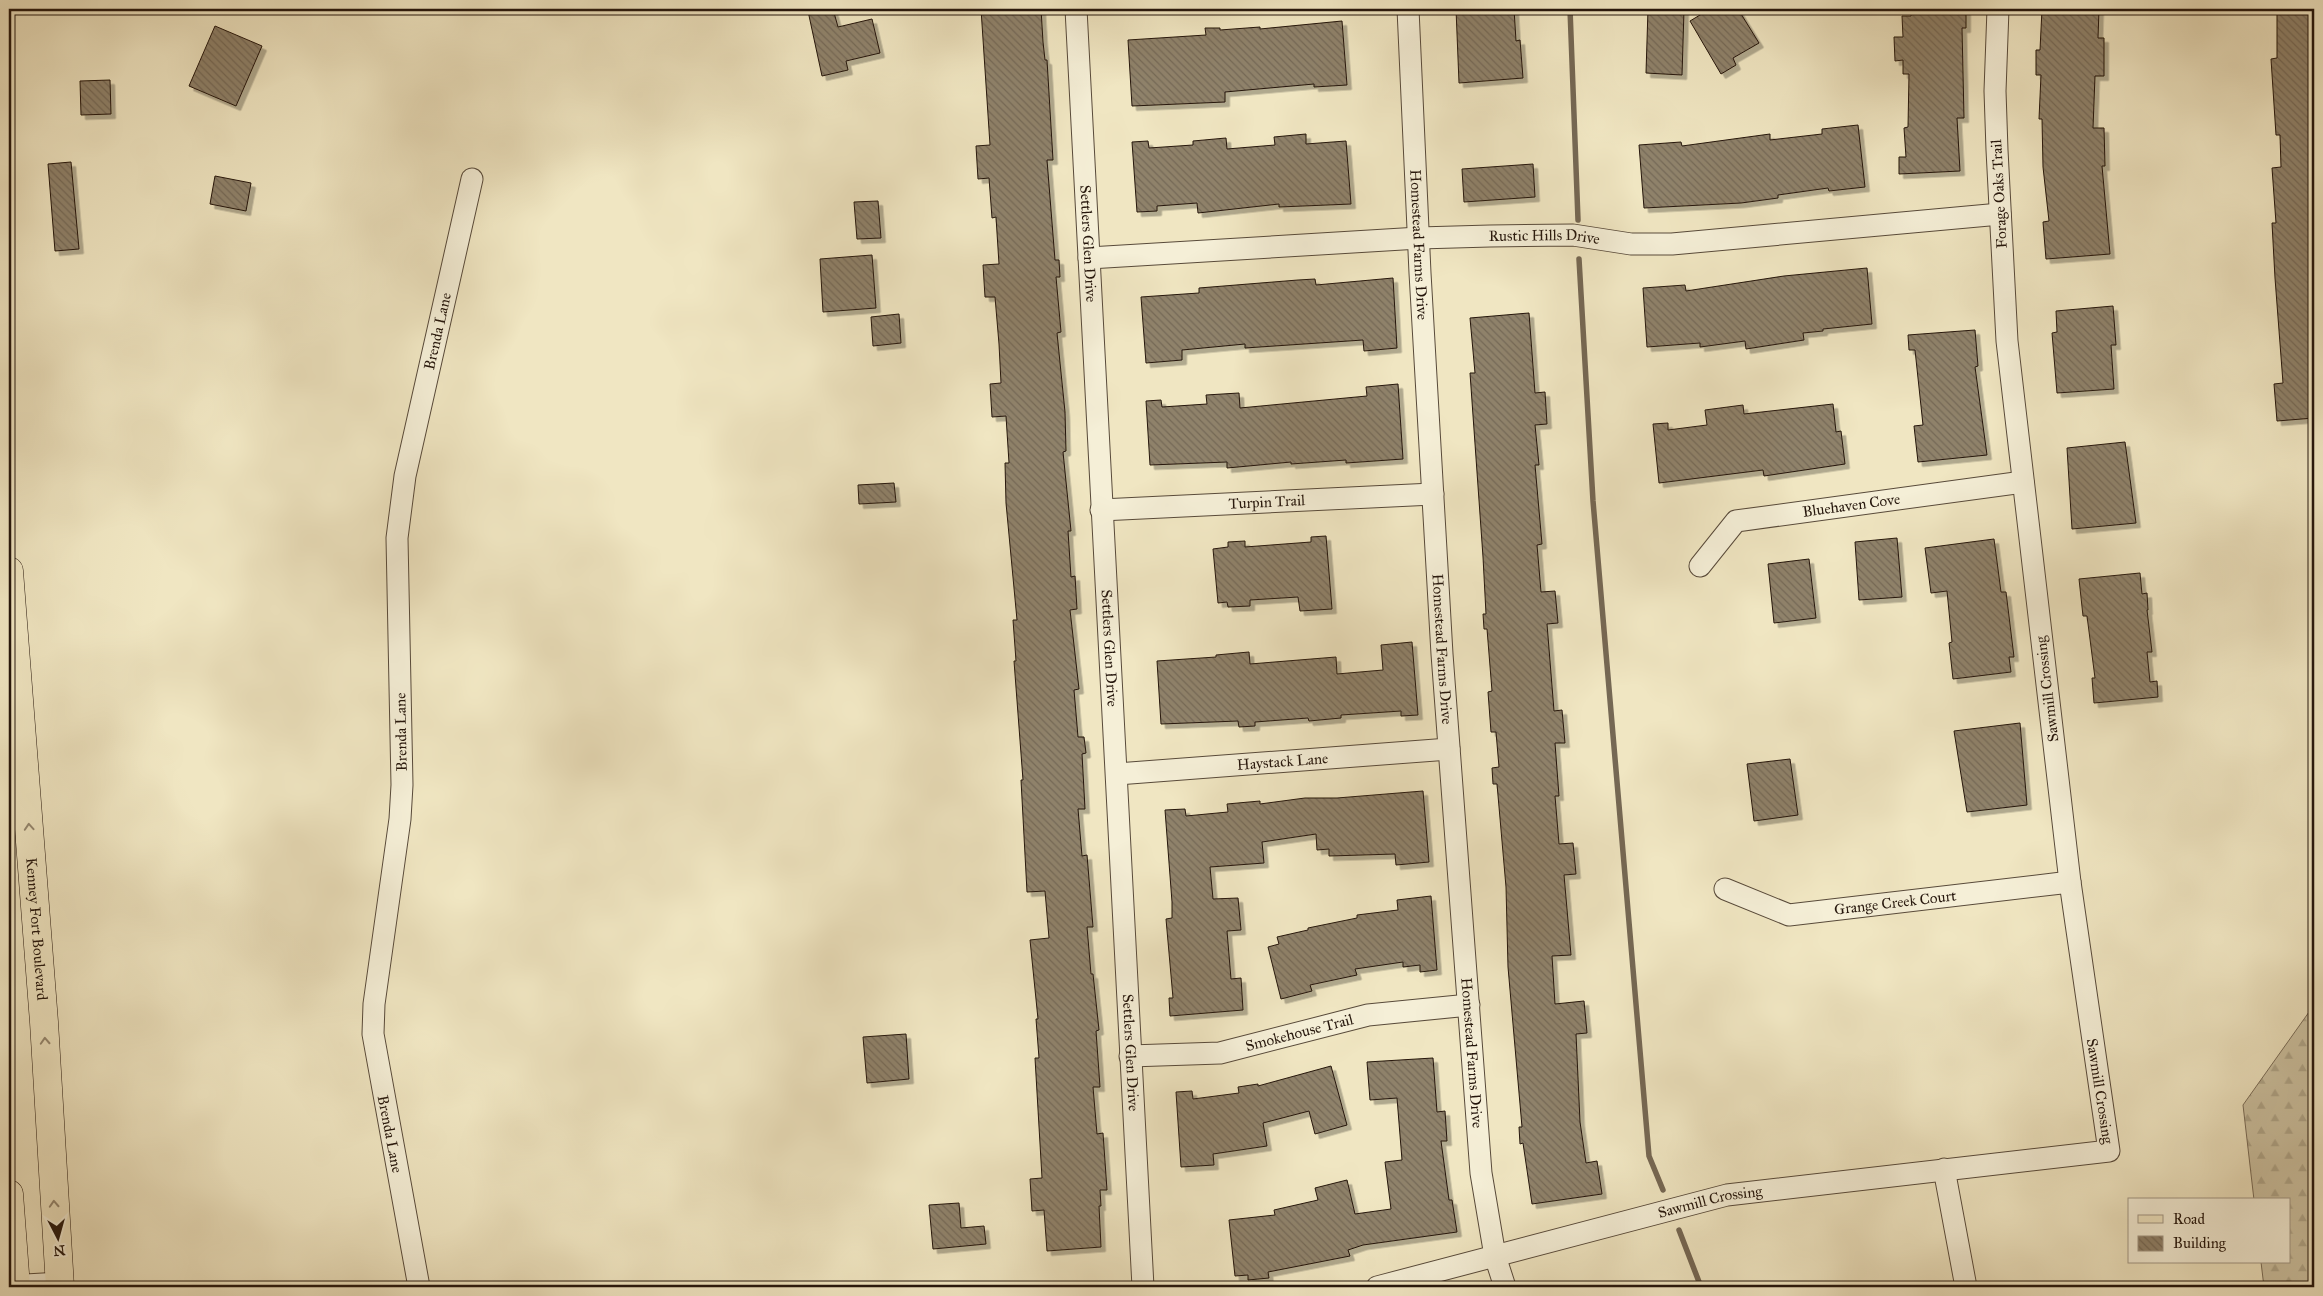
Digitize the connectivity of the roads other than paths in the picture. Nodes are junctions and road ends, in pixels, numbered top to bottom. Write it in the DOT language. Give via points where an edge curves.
graph roads {
  1 [pos="1076,9"];
  2 [pos="1408,9"];
  3 [pos="1998,9"];
  4 [pos="472,179"];
  5 [pos="2000,214"];
  6 [pos="1419,238"];
  7 [pos="1089,258"];
  8 [pos="2011,378"];
  9 [pos="2023,482"];
  10 [pos="1433,494"];
  11 [pos="1101,510"];
  12 [pos="1700,566"];
  13 [pos="9,571"];
  14 [pos="1449,749"];
  15 [pos="1117,774"];
  16 [pos="2070,882"];
  17 [pos="1725,889"];
  18 [pos="1469,1005"];
  19 [pos="1130,1056"];
  20 [pos="1944,1169"];
  21 [pos="9,1194"];
  22 [pos="1495,1256"];
  23 [pos="60,1285"];
  24 [pos="13,1286"];
  25 [pos="419,1287"];
  26 [pos="1143,1287"];
  27 [pos="1377,1287"];
  28 [pos="1505,1287"];
  29 [pos="1966,1287"];
  1 -- 7 [label="street, Settlers Glen Drive"];
  2 -- 6 [label="street, Homestead Farms Drive"];
  3 -- 5 [label="street, Forage Oaks Trail" via="1995,91"];
  4 -- 25 [label="street, Brenda Lane" via="400,507 397,538 402,785 374,1004 375,1049"];
  5 -- 6 [label="street, Rustic Hills Drive" via="1672,244 1631,244 1573,236"];
  5 -- 8 [label="street, Forage Oaks Trail"];
  6 -- 7 [label="street, Rustic Hills Drive"];
  6 -- 10 [label="street, Homestead Farms Drive"];
  7 -- 11 [label="street, Settlers Glen Drive"];
  8 -- 9 [label="street, Sawmill Crossing"];
  9 -- 12 [label="street, Bluehaven Cove" via="1736,521"];
  9 -- 16 [label="street, Sawmill Crossing"];
  10 -- 11 [label="street, Turpin Trail"];
  10 -- 14 [label="street, Homestead Farms Drive"];
  11 -- 15 [label="street, Settlers Glen Drive"];
  23 -- 13 [label="main road, Kenney Fort Boulevard, one-way" via="44,1022"];
  14 -- 15 [label="street, Haystack Lane"];
  14 -- 18 [label="street, Homestead Farms Drive"];
  15 -- 19 [label="street, Settlers Glen Drive"];
  16 -- 17 [label="street, Grange Creek Court" via="1789,915"];
  16 -- 20 [label="street, Sawmill Crossing" via="2109,1151"];
  18 -- 19 [label="street, Smokehouse Trail" via="1368,1015 1220,1053"];
  18 -- 22 [label="street, Homestead Farms Drive" via="1481,1173"];
  19 -- 26 [label="street, Settlers Glen Drive"];
  20 -- 22 [label="street, Sawmill Crossing" via="1728,1195"];
  20 -- 29 [label="street"];
  21 -- 24 [label="main road"];
  22 -- 27 [label="street, Sawmill Crossing"];
  22 -- 28 [label="street, Homestead Farms Drive"];
  23 -- 24 [label="street"];
}
